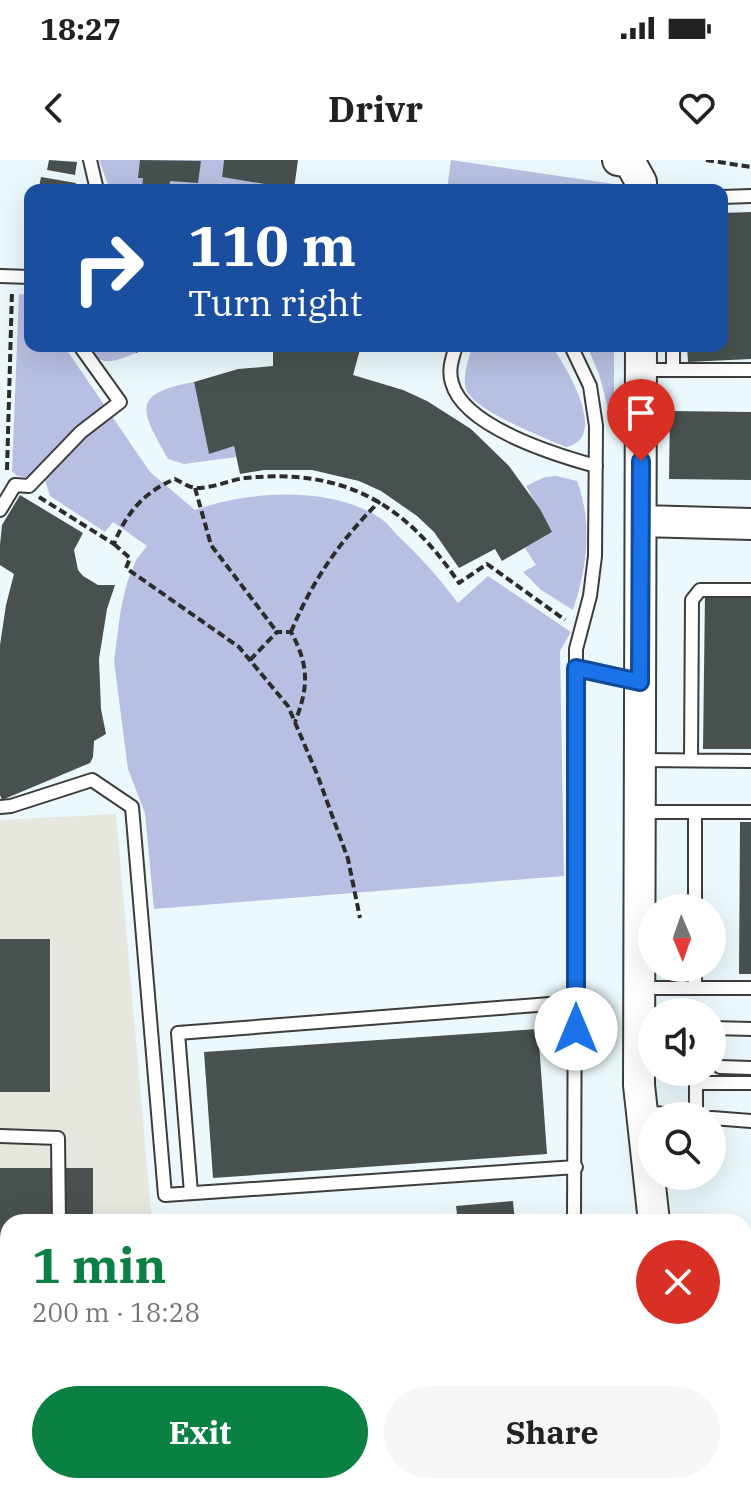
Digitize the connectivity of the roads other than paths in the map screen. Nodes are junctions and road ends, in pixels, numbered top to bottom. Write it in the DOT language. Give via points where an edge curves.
graph roads {
  1 [pos="90,160"];
  2 [pos="618,160"];
  3 [pos="96,184"];
  4 [pos="641,184"];
  5 [pos="751,196"];
  6 [pos="728,197"];
  7 [pos="84,352"];
  8 [pos="454,352"];
  9 [pos="574,352"];
  10 [pos="673,352"];
  11 [pos="641,358"];
  12 [pos="673,370"];
  13 [pos="751,370"];
  14 [pos="596,466"];
  15 [pos="0,510"];
  16 [pos="641,521"];
  17 [pos="751,524"];
  18 [pos="751,590"];
  19 [pos="576,668"];
  20 [pos="640,682"];
  21 [pos="640,760"];
  22 [pos="691,760"];
  23 [pos="751,761"];
  24 [pos="0,807"];
  25 [pos="640,812"];
  26 [pos="695,812"];
  27 [pos="751,812"];
  28 [pos="695,894"];
  29 [pos="695,982"];
  30 [pos="639,988"];
  31 [pos="695,988"];
  32 [pos="751,988"];
  33 [pos="641,998"];
  34 [pos="576,1002"];
  35 [pos="726,1028"];
  36 [pos="751,1029"];
  37 [pos="726,1067"];
  38 [pos="751,1068"];
  39 [pos="751,1083"];
  40 [pos="696,1102"];
  41 [pos="726,1119"];
  42 [pos="751,1121"];
  43 [pos="0,1136"];
  44 [pos="576,1167"];
  45 [pos="651,1190"];
  46 [pos="191,1193"];
  47 [pos="59,1214"];
  48 [pos="574,1214"];
  49 [pos="653,1214"];
  1 -- 3 [label="lane"];
  2 -- 4 [label="street" via="630,162"];
  5 -- 6 [label="lane"];
  7 -- 15 [label="lane" via="120,402"];
  8 -- 14 [label="lane" via="452,385 470,410 518,440"];
  9 -- 14 [label="lane" via="594,406"];
  10 -- 12 [label="lane"];
  11 -- 12 [label="lane"];
  11 -- 16 [label="street"];
  12 -- 13 [label="lane"];
  14 -- 19 [label="lane" via="595,556"];
  16 -- 17 [label="street"];
  16 -- 20 [label="street"];
  18 -- 22 [label="lane" via="700,590 692,600"];
  19 -- 20 [label="lane"];
  19 -- 34 [label="lane"];
  20 -- 21 [label="street"];
  21 -- 22 [label="lane"];
  21 -- 25 [label="street"];
  22 -- 23 [label="lane"];
  24 -- 46 [label="lane" via="92,780 132,807 165,1195"];
  25 -- 26 [label="lane"];
  25 -- 30 [label="street"];
  26 -- 27 [label="lane"];
  26 -- 28 [label="lane"];
  29 -- 31 [label="lane"];
  30 -- 31 [label="lane"];
  30 -- 33 [label="street"];
  31 -- 32 [label="lane"];
  34 -- 44 [label="lane"];
  34 -- 46 [label="lane" via="178,1033"];
  35 -- 36 [label="lane"];
  37 -- 38 [label="lane"];
  39 -- 40 [label="lane" via="696,1083"];
  41 -- 42 [label="lane"];
  43 -- 47 [label="lane" via="58,1138"];
  44 -- 46 [label="lane"];
  44 -- 48 [label="lane"];
  45 -- 49 [label="street"];
}
